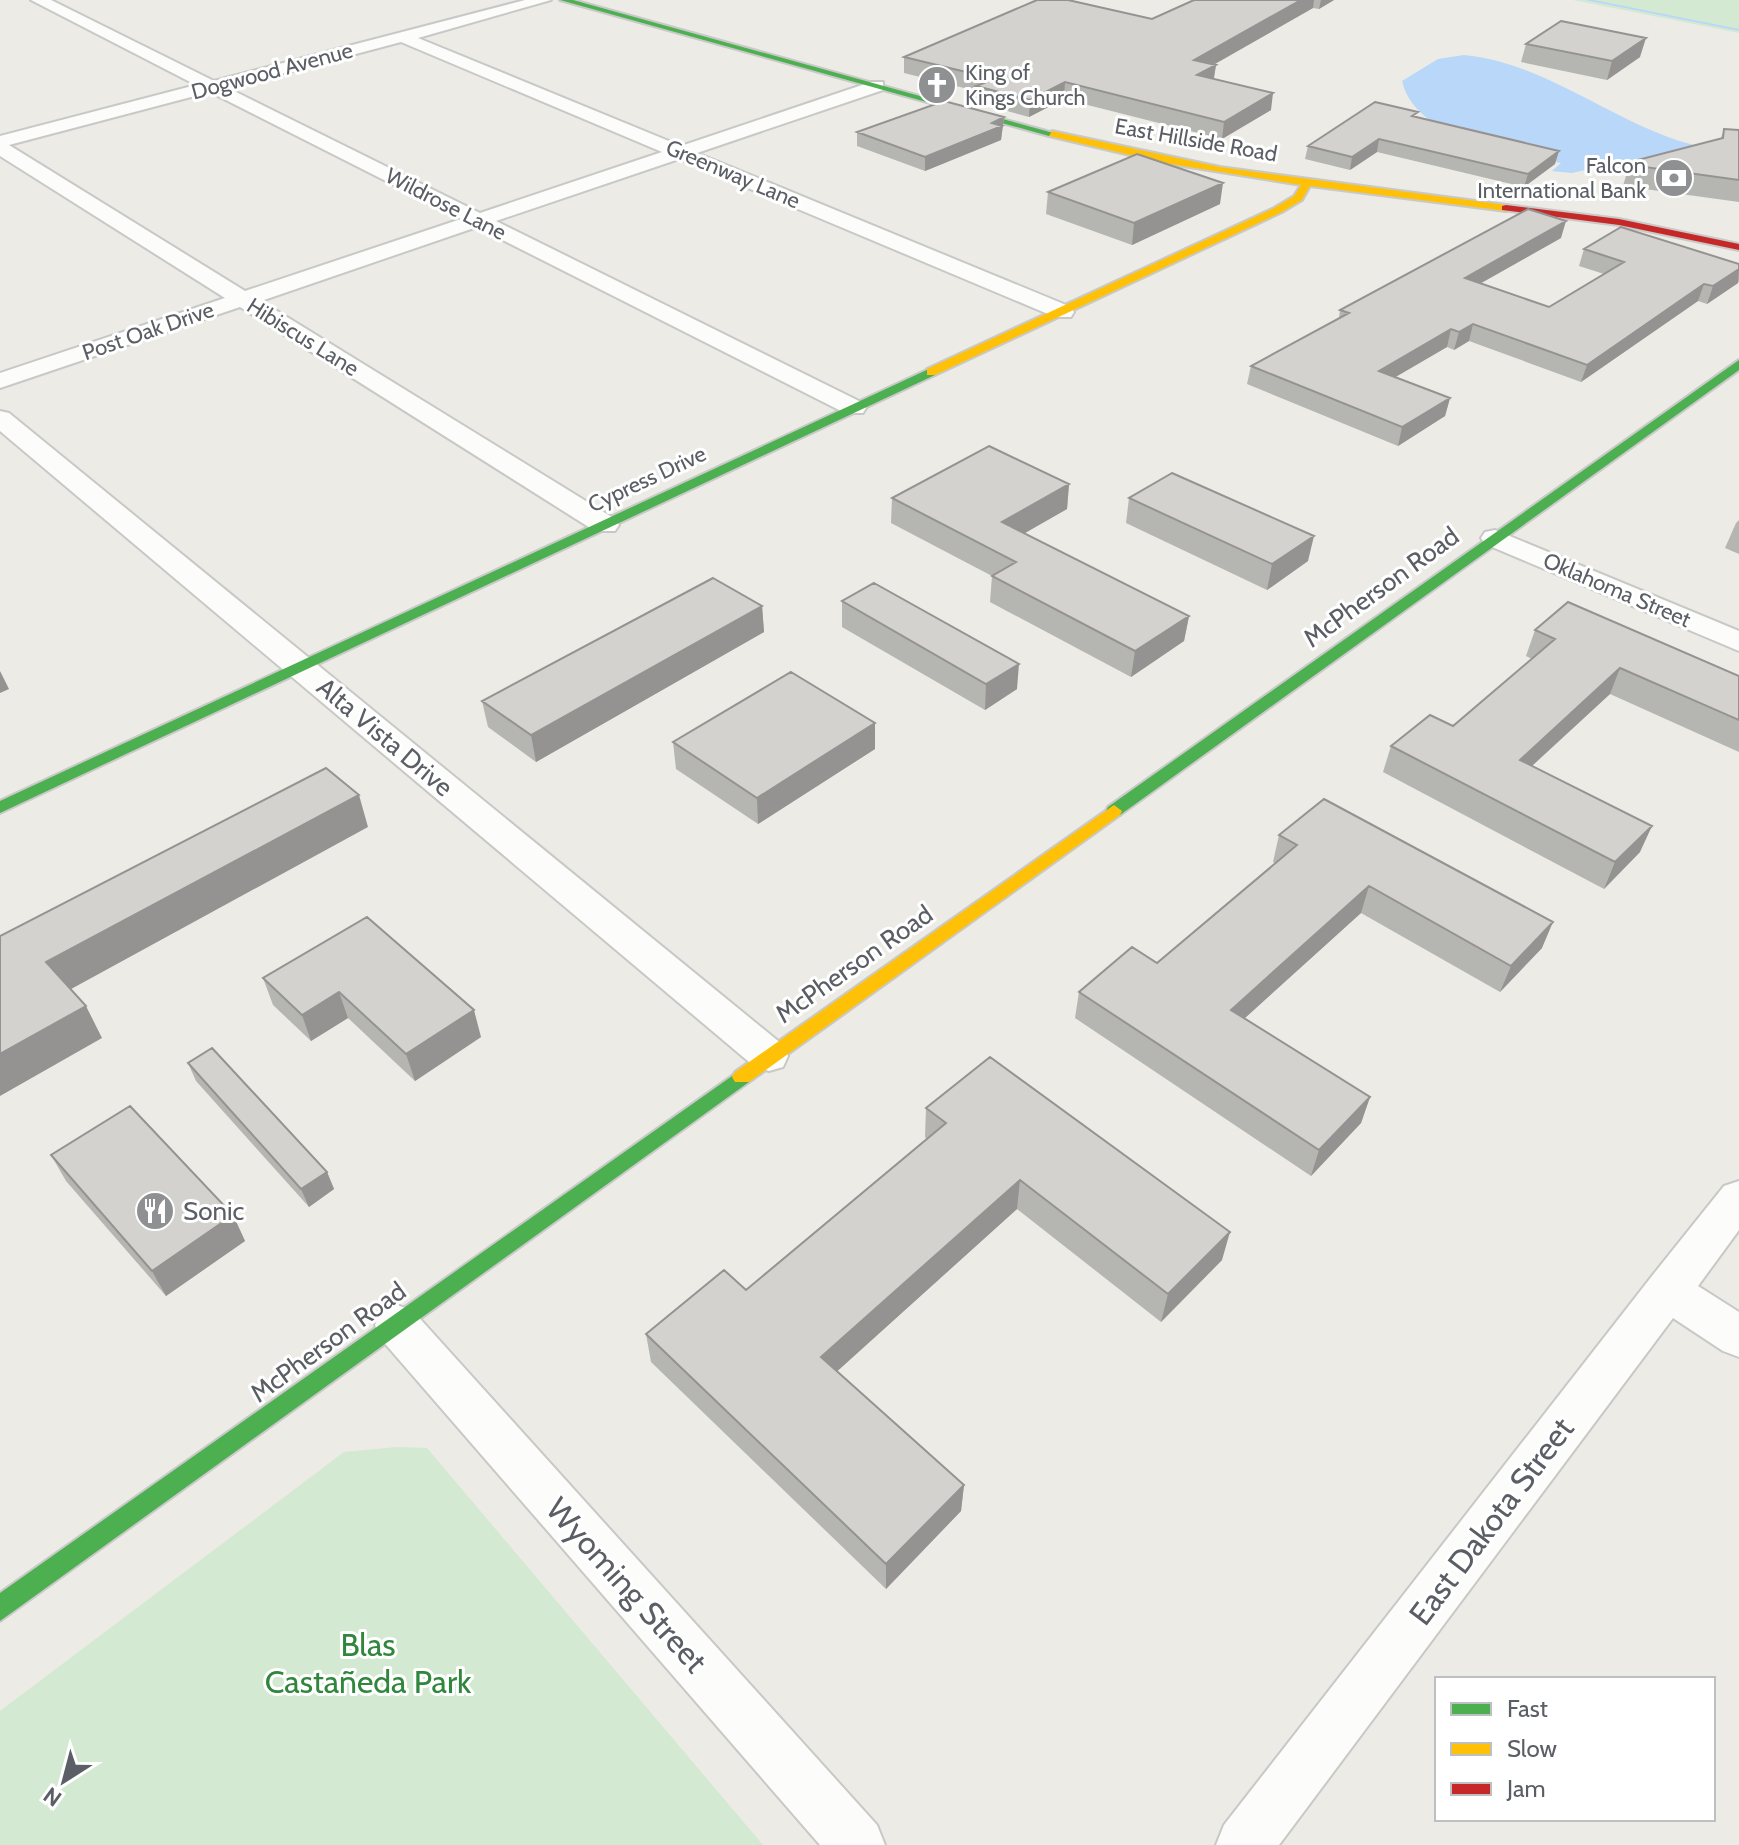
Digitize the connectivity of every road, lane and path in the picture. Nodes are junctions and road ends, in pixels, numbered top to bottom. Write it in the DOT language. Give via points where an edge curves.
graph roads {
  1 [pos="39,0"];
  2 [pos="543,0"];
  3 [pos="564,0"];
  4 [pos="403,37"];
  5 [pos="877,86"];
  6 [pos="213,87"];
  7 [pos="0,142"];
  8 [pos="0,148"];
  9 [pos="680,152"];
  10 [pos="1307,183"];
  11 [pos="478,220"];
  12 [pos="1739,247"];
  13 [pos="242,299"];
  14 [pos="1063,312"];
  15 [pos="1739,364"];
  16 [pos="0,381"];
  17 [pos="854,408"];
  18 [pos="0,418"];
  19 [pos="605,525"];
  20 [pos="1495,538"];
  21 [pos="1739,642"];
  22 [pos="302,668"];
  23 [pos="0,808"];
  24 [pos="769,1056"];
  25 [pos="1739,1198"];
  26 [pos="1668,1290"];
  27 [pos="397,1325"];
  28 [pos="1739,1337"];
  29 [pos="0,1608"];
  30 [pos="857,1845"];
  31 [pos="1244,1845"];
  1 -- 6 [label="street, Wildrose Lane"];
  2 -- 4 [label="street, Dogwood Avenue"];
  3 -- 5 [label="street, East Hillside Road"];
  4 -- 6 [label="street, Dogwood Avenue"];
  4 -- 9 [label="street, Greenway Lane"];
  5 -- 9 [label="street, Post Oak Drive"];
  5 -- 10 [label="street, East Hillside Road" via="1126,154"];
  6 -- 7 [label="street, Dogwood Avenue"];
  6 -- 11 [label="street, Wildrose Lane"];
  8 -- 13 [label="street, Hibiscus Lane"];
  9 -- 11 [label="street, Post Oak Drive"];
  9 -- 14 [label="street, Greenway Lane"];
  10 -- 12 [label="street, East Hillside Road" via="1619,222"];
  10 -- 14 [label="street, Cypress Drive" via="1298,198 1278,210"];
  11 -- 13 [label="street, Post Oak Drive"];
  11 -- 17 [label="street, Wildrose Lane"];
  13 -- 16 [label="street, Post Oak Drive"];
  13 -- 19 [label="street, Hibiscus Lane"];
  14 -- 17 [label="street, Cypress Drive"];
  15 -- 20 [label="street, McPherson Road"];
  17 -- 19 [label="street, Cypress Drive"];
  18 -- 22 [label="street, Alta Vista Drive"];
  19 -- 22 [label="street, Cypress Drive"];
  20 -- 21 [label="street, Oklahoma Street"];
  20 -- 24 [label="street, McPherson Road"];
  22 -- 23 [label="street, Cypress Drive"];
  22 -- 24 [label="street, Alta Vista Drive"];
  24 -- 27 [label="street, McPherson Road"];
  25 -- 26 [label="street, East Dakota Street"];
  26 -- 28 [label="street"];
  26 -- 31 [label="street, East Dakota Street"];
  27 -- 29 [label="street, McPherson Road"];
  27 -- 30 [label="street, Wyoming Street"];
}
